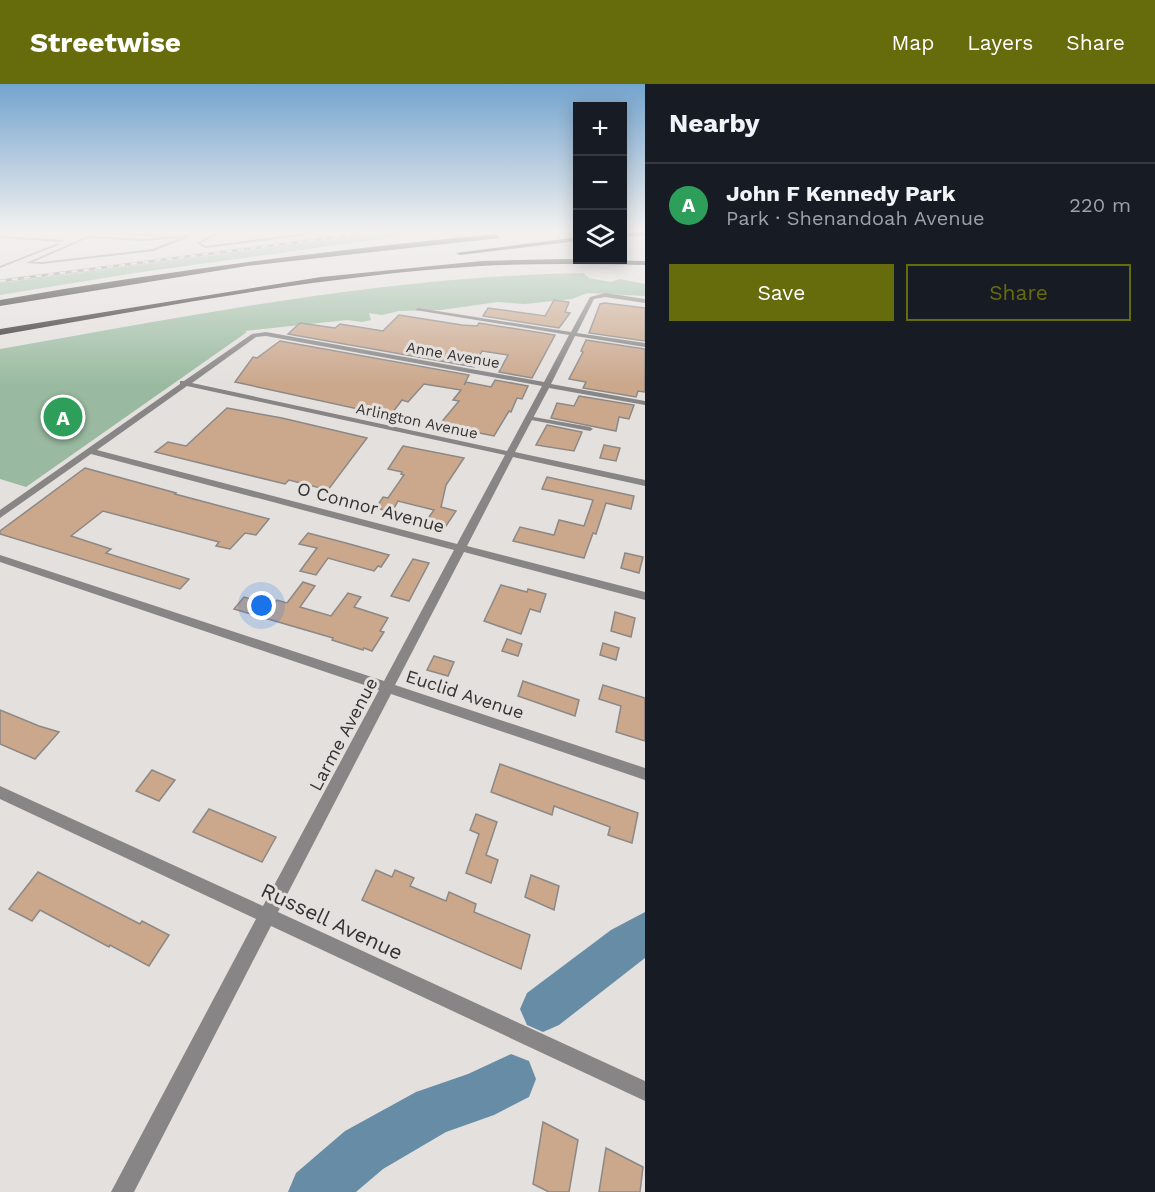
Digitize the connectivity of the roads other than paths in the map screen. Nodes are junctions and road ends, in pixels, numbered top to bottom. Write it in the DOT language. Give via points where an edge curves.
graph roads {
  1 [pos="106,282"];
  2 [pos="129,282"];
  3 [pos="268,282"];
  4 [pos="304,282"];
  5 [pos="23,298"];
  6 [pos="645,301"];
  7 [pos="0,303"];
  8 [pos="418,310"];
  9 [pos="0,331"];
  10 [pos="573,334"];
  11 [pos="645,345"];
  12 [pos="183,383"];
  13 [pos="546,386"];
  14 [pos="645,403"];
  15 [pos="528,418"];
  16 [pos="590,429"];
  17 [pos="89,451"];
  18 [pos="509,455"];
  19 [pos="645,483"];
  20 [pos="0,515"];
  21 [pos="461,548"];
  22 [pos="0,558"];
  23 [pos="645,596"];
  24 [pos="387,687"];
  25 [pos="645,774"];
  26 [pos="0,792"];
  27 [pos="267,916"];
  28 [pos="645,1091"];
  29 [pos="122,1192"];
  1 -- 5 [label="highway"];
  2 -- 5 [label="highway"];
  3 -- 9 [label="highway"];
  4 -- 9 [label="highway"];
  5 -- 7 [label="highway"];
  6 -- 10 [label="street, Larme Avenue" via="592,298"];
  8 -- 10 [label="street"];
  10 -- 11 [label="street"];
  10 -- 13 [label="street, Larme Avenue"];
  12 -- 13 [label="street, Anne Avenue" via="257,334"];
  12 -- 17 [label="street"];
  12 -- 18 [label="street, Arlington Avenue"];
  13 -- 14 [label="street, Anne Avenue"];
  13 -- 15 [label="street, Larme Avenue"];
  15 -- 16 [label="lane"];
  15 -- 18 [label="street, Larme Avenue"];
  17 -- 20 [label="street"];
  17 -- 21 [label="street, O Connor Avenue"];
  18 -- 19 [label="street, Arlington Avenue"];
  18 -- 21 [label="street, Larme Avenue"];
  21 -- 23 [label="street, O Connor Avenue"];
  21 -- 24 [label="street, Larme Avenue"];
  22 -- 24 [label="street, Euclid Avenue"];
  24 -- 25 [label="street, Euclid Avenue"];
  24 -- 27 [label="street, Larme Avenue"];
  26 -- 27 [label="street, Russell Avenue"];
  27 -- 28 [label="street, Russell Avenue"];
  27 -- 29 [label="street, Larme Avenue"];
}
